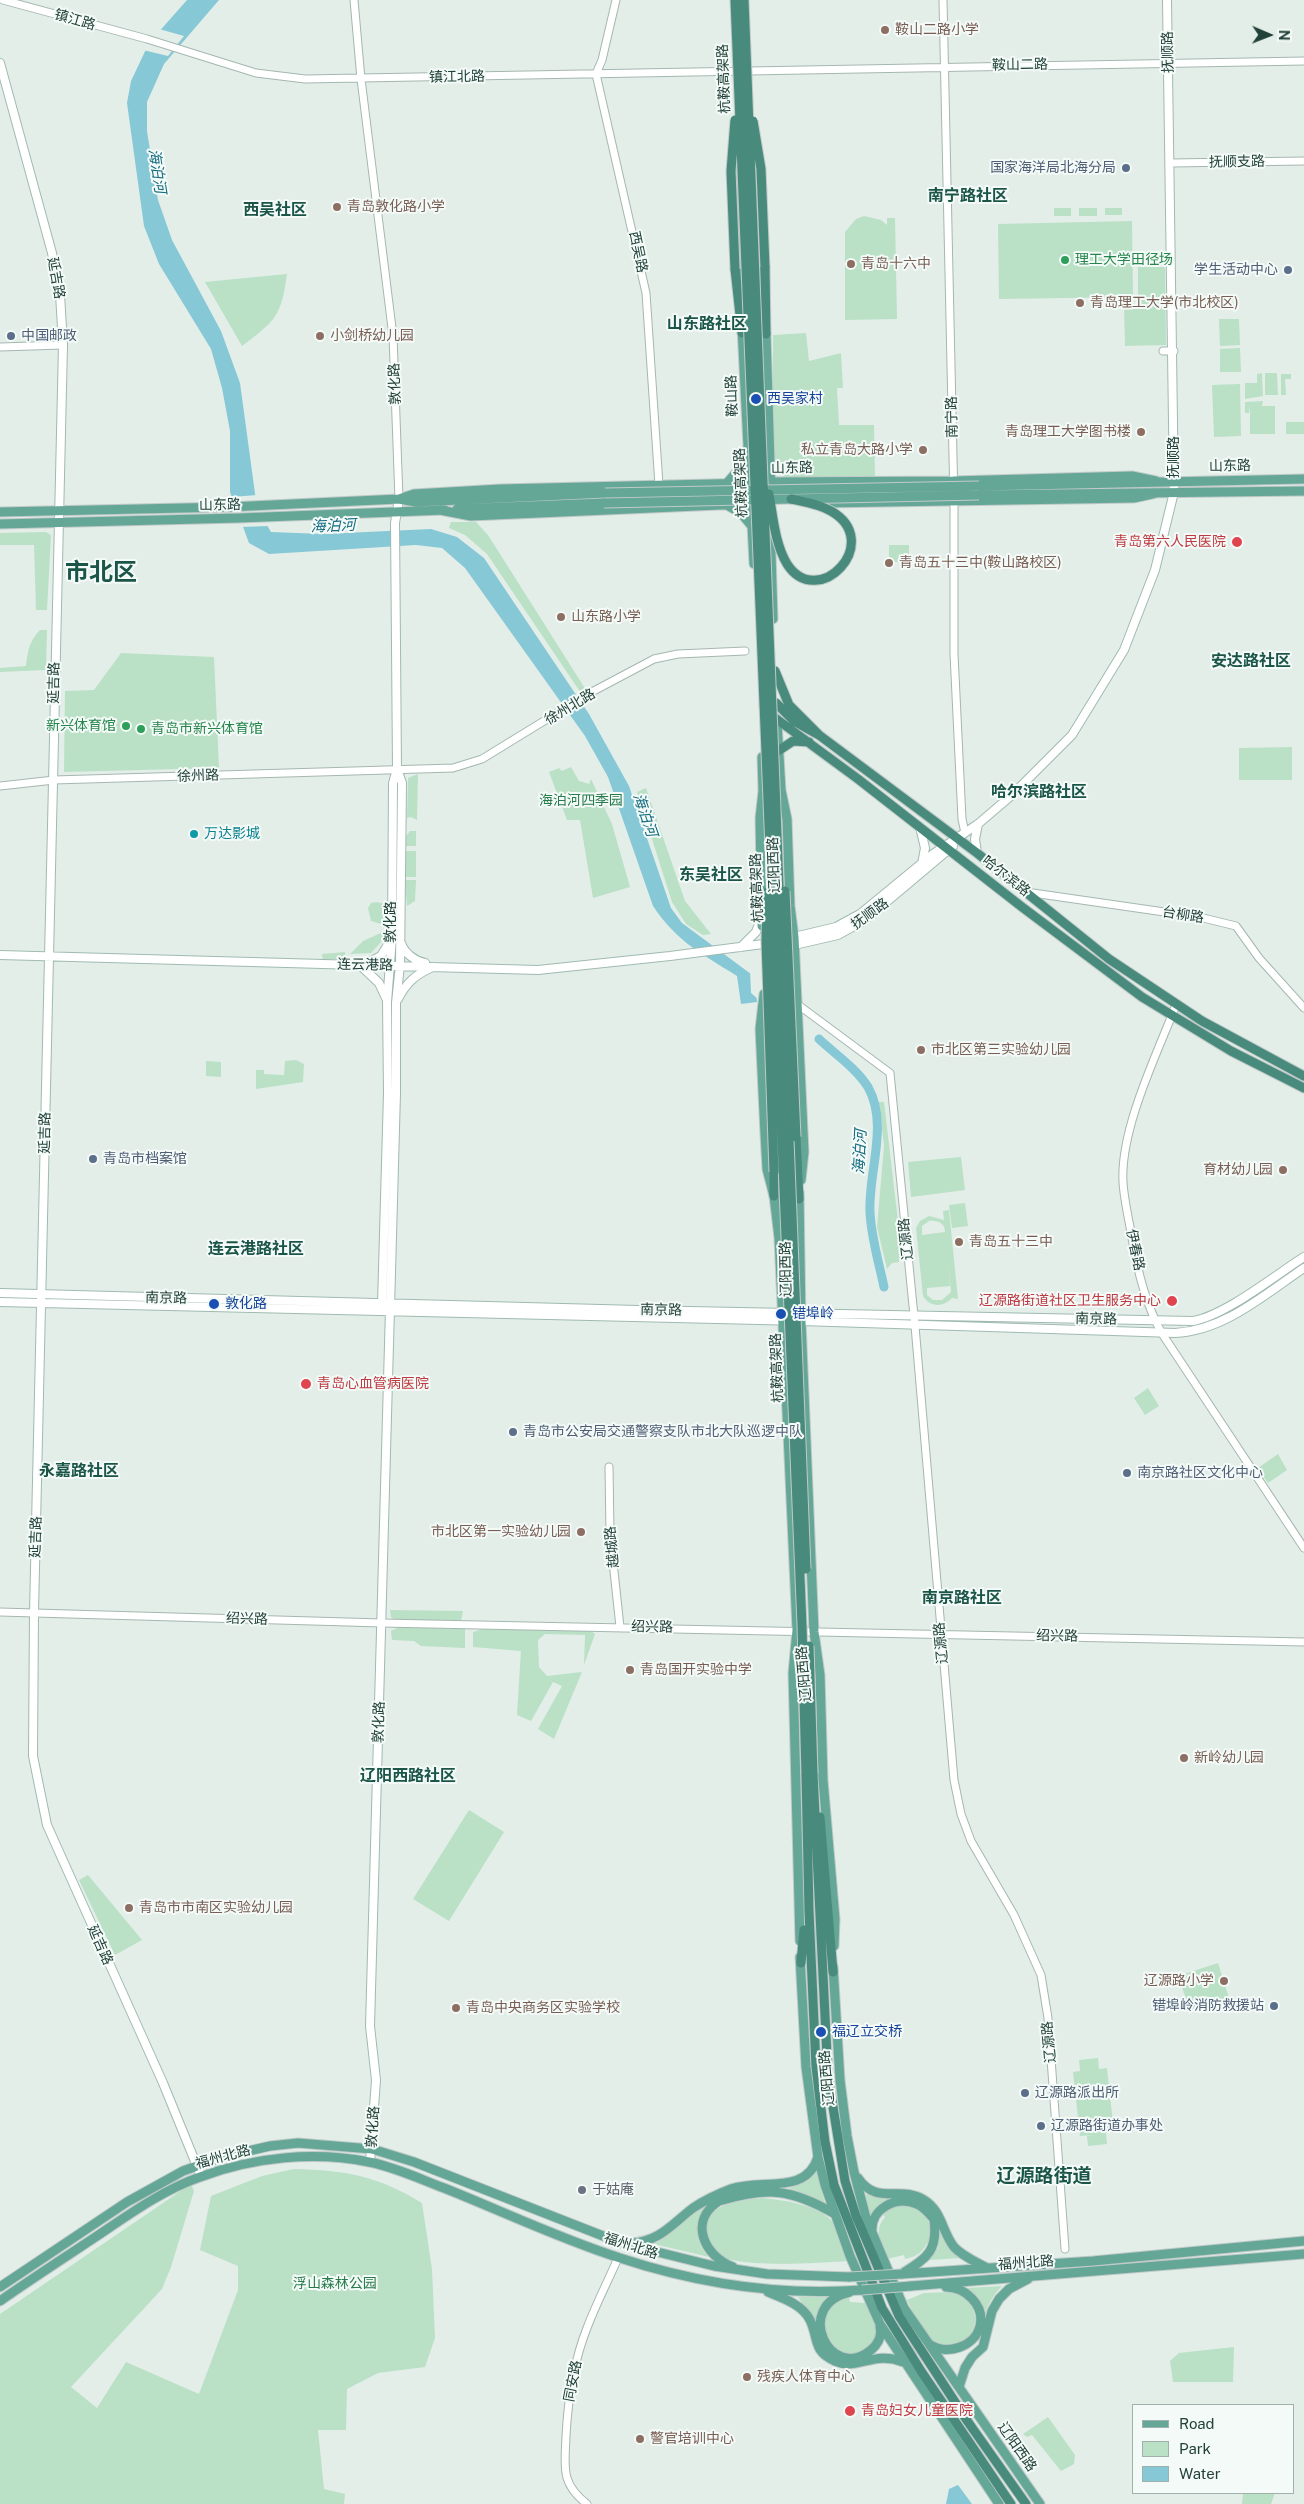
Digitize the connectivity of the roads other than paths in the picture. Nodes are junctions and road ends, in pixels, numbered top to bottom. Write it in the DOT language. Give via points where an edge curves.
graph roads {
  1 [pos="3,0"];
  2 [pos="354,0"];
  3 [pos="616,0"];
  4 [pos="733,0"];
  5 [pos="745,0"];
  6 [pos="943,0"];
  7 [pos="1167,0"];
  8 [pos="741,30"];
  9 [pos="182,50"];
  10 [pos="1304,61"];
  11 [pos="1168,62"];
  12 [pos="0,63"];
  13 [pos="944,67"];
  14 [pos="596,74"];
  15 [pos="742,74"];
  16 [pos="361,79"];
  17 [pos="1304,161"];
  18 [pos="1171,163"];
  19 [pos="742,333"];
  20 [pos="766,334"];
  21 [pos="62,345"];
  22 [pos="0,347"];
  23 [pos="1163,351"];
  24 [pos="1174,351"];
  25 [pos="748,455"];
  26 [pos="767,468"];
  27 [pos="1304,478"];
  28 [pos="953,481"];
  29 [pos="1156,481"];
  30 [pos="1174,481"];
  31 [pos="771,482"];
  32 [pos="781,482"];
  33 [pos="727,483"];
  34 [pos="749,483"];
  35 [pos="659,485"];
  36 [pos="979,491"];
  37 [pos="1304,491"];
  38 [pos="1174,492"];
  39 [pos="1157,493"];
  40 [pos="399,499"];
  41 [pos="791,499"];
  42 [pos="954,502"];
  43 [pos="770,503"];
  44 [pos="750,504"];
  45 [pos="726,505"];
  46 [pos="670,508"];
  47 [pos="58,510"];
  48 [pos="440,510"];
  49 [pos="397,511"];
  50 [pos="0,512"];
  51 [pos="57,523"];
  52 [pos="0,524"];
  53 [pos="751,524"];
  54 [pos="745,651"];
  55 [pos="775,671"];
  56 [pos="776,703"];
  57 [pos="760,706"];
  58 [pos="777,719"];
  59 [pos="819,735"];
  60 [pos="810,742"];
  61 [pos="778,751"];
  62 [pos="397,769"];
  63 [pos="54,780"];
  64 [pos="0,786"];
  65 [pos="781,790"];
  66 [pos="763,791"];
  67 [pos="978,824"];
  68 [pos="920,827"];
  69 [pos="965,833"];
  70 [pos="957,839"];
  71 [pos="947,848"];
  72 [pos="977,853"];
  73 [pos="774,857"];
  74 [pos="922,864"];
  75 [pos="1024,892"];
  76 [pos="762,916"];
  77 [pos="392,938"];
  78 [pos="401,939"];
  79 [pos="795,942"];
  80 [pos="763,945"];
  81 [pos="741,947"];
  82 [pos="728,949"];
  83 [pos="0,956"];
  84 [pos="49,957"];
  85 [pos="360,965"];
  86 [pos="391,965"];
  87 [pos="400,965"];
  88 [pos="437,966"];
  89 [pos="387,1002"];
  90 [pos="396,1003"];
  91 [pos="1176,1005"];
  92 [pos="798,1008"];
  93 [pos="1304,1008"];
  94 [pos="1172,1015"];
  95 [pos="1304,1076"];
  96 [pos="1304,1088"];
  97 [pos="774,1196"];
  98 [pos="799,1199"];
  99 [pos="1304,1256"];
  100 [pos="1304,1268"];
  101 [pos="0,1293"];
  102 [pos="42,1294"];
  103 [pos="0,1302"];
  104 [pos="41,1304"];
  105 [pos="387,1306"];
  106 [pos="782,1316"];
  107 [pos="801,1316"];
  108 [pos="914,1316"];
  109 [pos="1155,1321"];
  110 [pos="915,1326"];
  111 [pos="1161,1332"];
  112 [pos="609,1467"];
  113 [pos="1304,1548"];
  114 [pos="0,1612"];
  115 [pos="34,1612"];
  116 [pos="382,1622"];
  117 [pos="620,1626"];
  118 [pos="797,1630"];
  119 [pos="814,1632"];
  120 [pos="940,1634"];
  121 [pos="1304,1642"];
  122 [pos="810,1775"];
  123 [pos="806,1795"];
  124 [pos="800,1963"];
  125 [pos="833,1972"];
  126 [pos="372,2149"];
  127 [pos="818,2157"];
  128 [pos="370,2162"];
  129 [pos="197,2164"];
  130 [pos="854,2172"];
  131 [pos="201,2176"];
  132 [pos="834,2214"];
  133 [pos="873,2235"];
  134 [pos="1304,2241"];
  135 [pos="621,2243"];
  136 [pos="1065,2249"];
  137 [pos="1304,2254"];
  138 [pos="618,2258"];
  139 [pos="987,2268"];
  140 [pos="747,2272"];
  141 [pos="902,2274"];
  142 [pos="1032,2277"];
  143 [pos="911,2286"];
  144 [pos="0,2287"];
  145 [pos="764,2290"];
  146 [pos="862,2290"];
  147 [pos="0,2301"];
  148 [pos="880,2324"];
  149 [pos="924,2340"];
  150 [pos="903,2362"];
  151 [pos="959,2387"];
  152 [pos="587,2504"];
  153 [pos="999,2504"];
  154 [pos="1012,2504"];
  155 [pos="1026,2504"];
  156 [pos="1040,2504"];
  1 -- 9 [label="street, 镇江路"];
  2 -- 16 [label="street, 敦化路"];
  3 -- 14 [label="street"];
  4 -- 8 [label="highway, 杭鞍高架路, bridge"];
  4 -- 15 [label="main road, 鞍山路"];
  5 -- 8 [label="highway, bridge"];
  5 -- 15 [label="main road, 鞍山路"];
  6 -- 13 [label="street, 南宁路"];
  7 -- 11 [label="main road, 抚顺路"];
  8 -- 15 [label="highway, 杭鞍高架路, bridge"];
  9 -- 16 [label="street, 镇江北路" via="256,73 305,79"];
  10 -- 11 [label="street, 鞍山二路"];
  11 -- 13 [label="street, 鞍山二路"];
  11 -- 18 [label="main road, 抚顺路"];
  12 -- 21 [label="main road, 延吉路" via="58,280"];
  13 -- 15 [label="street, 鞍山二路"];
  13 -- 28 [label="street, 南宁路"];
  14 -- 15 [label="street, 镇江北路"];
  14 -- 16 [label="street, 镇江北路"];
  14 -- 35 [label="street, 西吴路" via="646,293"];
  15 -- 19 [label="main road, 鞍山路"];
  15 -- 19 [label="highway, bridge" via="731,171 735,269"];
  15 -- 20 [label="main road, 鞍山路" via="756,170 761,307"];
  15 -- 20 [label="highway, bridge" via="761,169"];
  15 -- 26 [label="highway, 杭鞍高架路, bridge"];
  15 -- 73 [label="highway, 杭鞍高架路, bridge"];
  16 -- 40 [label="street, 敦化路" via="393,336"];
  17 -- 18 [label="street, 抚顺支路"];
  18 -- 24 [label="main road, 抚顺路"];
  19 -- 25 [label="main road, 鞍山路"];
  20 -- 26 [label="main road, 鞍山路"];
  21 -- 22 [label="street"];
  21 -- 47 [label="main road, 延吉路"];
  23 -- 24 [label="street"];
  24 -- 30 [label="main road, 抚顺路"];
  25 -- 33 [label="main road"];
  25 -- 34 [label="main road, 鞍山路"];
  26 -- 31 [label="main road, 鞍山路"];
  26 -- 32 [label="main road"];
  26 -- 41 [label="highway, bridge" via="777,536 788,566 800,576 814,580 833,575 844,565 850,553 851,538 845,522 819,505"];
  26 -- 73 [label="highway, 杭鞍高架路, bridge"];
  27 -- 30 [label="main road, 山东路"];
  28 -- 29 [label="main road, 山东路" via="1132,476"];
  28 -- 32 [label="main road, 山东路"];
  28 -- 42 [label="street, 南宁路"];
  29 -- 30 [label="main road, 山东路"];
  29 -- 36 [label="main road, 山东路"];
  30 -- 38 [label="main road, 抚顺路"];
  31 -- 32 [label="main road, 山东路"];
  31 -- 34 [label="main road, 山东路"];
  31 -- 43 [label="main road, 鞍山路"];
  33 -- 34 [label="main road, 山东路"];
  33 -- 35 [label="main road, 山东路"];
  34 -- 44 [label="main road, 鞍山路"];
  35 -- 40 [label="main road, 山东路" via="500,489 414,494"];
  35 -- 46 [label="street, 西吴路"];
  36 -- 39 [label="main road, 山东路"];
  36 -- 40 [label="main road, 山东路, bridge" via="605,493 416,502"];
  36 -- 41 [label="main road, 山东路, bridge"];
  37 -- 38 [label="main road, 山东路"];
  38 -- 39 [label="main road, 山东路"];
  38 -- 67 [label="main road, 抚顺路" via="1155,570 1124,650 1072,735"];
  39 -- 42 [label="main road, 山东路" via="1134,498"];
  40 -- 47 [label="main road, 山东路" via="261,506"];
  40 -- 49 [label="main road, 敦化路"];
  41 -- 48 [label="main road, 山东路, bridge"];
  42 -- 43 [label="main road, 山东路"];
  42 -- 69 [label="street, 南宁路" via="954,654"];
  43 -- 44 [label="main road, 山东路"];
  43 -- 55 [label="main road, 鞍山路"];
  44 -- 45 [label="main road, 山东路"];
  44 -- 53 [label="main road, 鞍山路"];
  45 -- 46 [label="main road, 山东路"];
  45 -- 53 [label="main road" via="741,513"];
  46 -- 48 [label="main road, 山东路" via="471,516"];
  47 -- 50 [label="main road, 山东路"];
  47 -- 51 [label="main road, 延吉路"];
  48 -- 49 [label="main road, 山东路"];
  49 -- 51 [label="main road, 山东路"];
  49 -- 62 [label="main road, 敦化路"];
  51 -- 52 [label="main road, 山东路"];
  51 -- 63 [label="main road, 延吉路"];
  53 -- 57 [label="main road, 鞍山路"];
  54 -- 62 [label="street, 徐州北路" via="666,656 654,660 588,694 471,764 453,768"];
  55 -- 56 [label="main road, 鞍山路"];
  55 -- 59 [label="highway, 哈尔滨路" via="789,705"];
  56 -- 57 [label="highway"];
  56 -- 58 [label="main road, 鞍山路"];
  56 -- 59 [label="highway, 哈尔滨路" via="794,721"];
  57 -- 58 [label="highway, 哈尔滨路"];
  57 -- 66 [label="main road, 鞍山路"];
  58 -- 60 [label="highway, 哈尔滨路"];
  58 -- 61 [label="main road, 鞍山路"];
  59 -- 70 [label="highway, 哈尔滨路"];
  60 -- 61 [label="highway" via="793,741"];
  60 -- 68 [label="highway, 哈尔滨路"];
  61 -- 65 [label="main road, 鞍山路"];
  62 -- 63 [label="street, 徐州路"];
  62 -- 77 [label="main road, 敦化路" via="393,783"];
  62 -- 78 [label="main road, 敦化路" via="402,783"];
  63 -- 64 [label="street, 徐州路"];
  63 -- 84 [label="main road, 延吉路"];
  65 -- 79 [label="main road, 辽阳西路" via="787,819 790,906"];
  66 -- 76 [label="main road, 辽阳西路" via="760,818"];
  67 -- 69 [label="main road, 抚顺路"];
  67 -- 72 [label="main road" via="975,838"];
  68 -- 71 [label="highway, 哈尔滨路"];
  68 -- 74 [label="main road" via="925,848"];
  69 -- 70 [label="main road, 抚顺路"];
  70 -- 71 [label="main road, 抚顺路"];
  70 -- 72 [label="highway, 哈尔滨路"];
  71 -- 74 [label="main road, 抚顺路"];
  71 -- 79 [label="main road, 抚顺路" via="865,920 838,935"];
  71 -- 94 [label="highway, 哈尔滨路" via="1111,975"];
  72 -- 75 [label="highway, 哈尔滨路"];
  73 -- 97 [label="highway, bridge" via="765,906"];
  73 -- 98 [label="highway, bridge" via="787,902"];
  73 -- 122 [label="highway, 杭鞍高架路, bridge"];
  74 -- 79 [label="main road, 抚顺路" via="850,920"];
  75 -- 91 [label="highway, 哈尔滨路" via="1109,959"];
  75 -- 93 [label="street, 台柳路" via="1199,917 1236,926 1259,958"];
  76 -- 80 [label="main road, 辽阳西路"];
  76 -- 81 [label="main road" via="756,932"];
  77 -- 85 [label="main road" via="381,956"];
  77 -- 86 [label="main road, 敦化路"];
  78 -- 87 [label="main road, 敦化路"];
  78 -- 88 [label="main road" via="402,947 418,962"];
  79 -- 80 [label="main road, 抚顺路"];
  79 -- 92 [label="main road, 辽阳西路"];
  80 -- 81 [label="main road, 抚顺路"];
  80 -- 97 [label="main road, 辽阳西路" via="764,1003 760,1029 767,1169"];
  81 -- 82 [label="main road, 抚顺路"];
  82 -- 88 [label="main road, 连云港路" via="538,970"];
  83 -- 84 [label="main road, 连云港路"];
  84 -- 85 [label="main road, 连云港路"];
  84 -- 102 [label="main road, 延吉路"];
  85 -- 86 [label="main road, 连云港路"];
  85 -- 89 [label="main road" via="379,983"];
  86 -- 87 [label="main road, 连云港路"];
  86 -- 89 [label="main road, 敦化路"];
  87 -- 88 [label="main road, 连云港路"];
  87 -- 90 [label="main road, 敦化路"];
  88 -- 90 [label="main road" via="408,982"];
  89 -- 105 [label="main road, 敦化路"];
  90 -- 105 [label="main road, 敦化路" via="396,1094"];
  91 -- 94 [label="street, 伊春路"];
  91 -- 95 [label="highway, 哈尔滨路"];
  92 -- 98 [label="main road, 辽阳西路" via="804,1152"];
  92 -- 108 [label="street, 辽源路" via="890,1073"];
  94 -- 96 [label="highway, 哈尔滨路"];
  94 -- 109 [label="street, 伊春路" via="1133,1120 1123,1181 1135,1259"];
  97 -- 106 [label="main road, 辽阳西路"];
  98 -- 107 [label="main road, 辽阳西路"];
  99 -- 109 [label="main road, 南京路" via="1206,1317 1193,1321"];
  100 -- 111 [label="main road, 南京路" via="1231,1316 1205,1329"];
  101 -- 102 [label="main road, 南京路"];
  102 -- 104 [label="main road, 延吉路"];
  102 -- 105 [label="main road, 南京路"];
  103 -- 104 [label="main road, 南京路"];
  104 -- 105 [label="main road, 南京路"];
  104 -- 115 [label="main road, 延吉路"];
  105 -- 106 [label="main road, 南京路"];
  105 -- 116 [label="main road, 敦化路"];
  106 -- 107 [label="main road, 南京路"];
  106 -- 118 [label="main road, 辽阳西路"];
  107 -- 108 [label="main road, 南京路"];
  107 -- 110 [label="main road, 南京路"];
  107 -- 119 [label="main road, 辽阳西路"];
  108 -- 109 [label="main road, 南京路"];
  108 -- 110 [label="street, 辽源路"];
  109 -- 111 [label="street, 伊春路"];
  110 -- 111 [label="main road, 南京路"];
  110 -- 120 [label="street, 辽源路"];
  111 -- 113 [label="street, 伊春路"];
  112 -- 117 [label="street, 越城路" via="610,1534"];
  114 -- 115 [label="street, 绍兴路"];
  115 -- 116 [label="street, 绍兴路"];
  115 -- 129 [label="main road, 延吉路" via="33,1756 47,1826"];
  116 -- 117 [label="street, 绍兴路"];
  116 -- 126 [label="main road, 敦化路" via="370,2026 376,2080"];
  117 -- 118 [label="street, 绍兴路"];
  118 -- 119 [label="street, 绍兴路"];
  118 -- 124 [label="main road, 辽阳西路" via="793,1673"];
  119 -- 120 [label="street, 绍兴路"];
  119 -- 125 [label="main road, 辽阳西路" via="820,1675 823,1780 835,1919"];
  120 -- 121 [label="street, 绍兴路"];
  120 -- 136 [label="street, 辽源路" via="954,1780 961,1814 971,1841 1014,1915 1041,1975 1048,2018"];
  122 -- 123 [label="highway, 辽阳西路"];
  122 -- 125 [label="highway" via="822,1829"];
  122 -- 155 [label="highway, 辽阳西路" via="828,2076 844,2181 899,2316"];
  123 -- 124 [label="highway" via="801,1863 805,1937"];
  123 -- 154 [label="highway, 辽阳西路" via="816,2068 834,2185 882,2308"];
  124 -- 127 [label="main road, 辽阳西路" via="806,2067"];
  125 -- 130 [label="main road, 辽阳西路" via="840,2080"];
  126 -- 128 [label="main road, 敦化路"];
  126 -- 129 [label="main road, 福州北路" via="298,2143 270,2146"];
  126 -- 135 [label="main road, 福州北路" via="414,2162"];
  127 -- 132 [label="main road, 辽阳西路"];
  127 -- 135 [label="main road" via="815,2167 801,2180 735,2188 704,2201 653,2239"];
  128 -- 131 [label="main road, 福州北路" via="297,2157 270,2159"];
  128 -- 138 [label="main road, 福州北路"];
  129 -- 131 [label="main road, 延吉路"];
  129 -- 144 [label="main road, 福州北路" via="127,2202"];
  130 -- 133 [label="main road, 辽阳西路"];
  130 -- 139 [label="main road" via="870,2191 910,2194 932,2205 955,2249"];
  131 -- 147 [label="main road, 福州北路" via="134,2211"];
  132 -- 140 [label="main road" via="799,2196 763,2191 746,2193 713,2205 703,2222 706,2247 726,2264"];
  132 -- 148 [label="main road, 辽阳西路"];
  133 -- 141 [label="main road" via="872,2226 880,2209 893,2202 918,2204 934,2219 936,2235 932,2251"];
  133 -- 149 [label="main road, 辽阳西路" via="904,2308"];
  134 -- 139 [label="main road, 福州北路"];
  135 -- 140 [label="main road, 福州北路"];
  137 -- 142 [label="main road, 福州北路"];
  138 -- 145 [label="main road, 福州北路" via="689,2278"];
  138 -- 152 [label="street, 同安路" via="587,2327 568,2401 564,2474 572,2491"];
  139 -- 141 [label="main road, 福州北路"];
  140 -- 141 [label="main road, 福州北路, bridge" via="849,2277"];
  142 -- 143 [label="main road, 福州北路"];
  142 -- 151 [label="main road" via="1008,2289 999,2299 992,2312 983,2347 965,2368"];
  143 -- 146 [label="main road, 福州北路, bridge"];
  143 -- 149 [label="main road" via="954,2287 969,2294 979,2308 980,2325 974,2337 962,2347 936,2348"];
  145 -- 146 [label="main road, 福州北路"];
  145 -- 150 [label="main road" via="788,2301 806,2315 819,2348 835,2362 848,2364 886,2357"];
  146 -- 148 [label="main road" via="845,2294 825,2309 820,2322 822,2340 837,2354 860,2357 871,2350 880,2338"];
  148 -- 150 [label="main road, 辽阳西路"];
  149 -- 151 [label="main road, 辽阳西路"];
  150 -- 153 [label="main road, 辽阳西路"];
  151 -- 156 [label="main road, 辽阳西路"];
}
